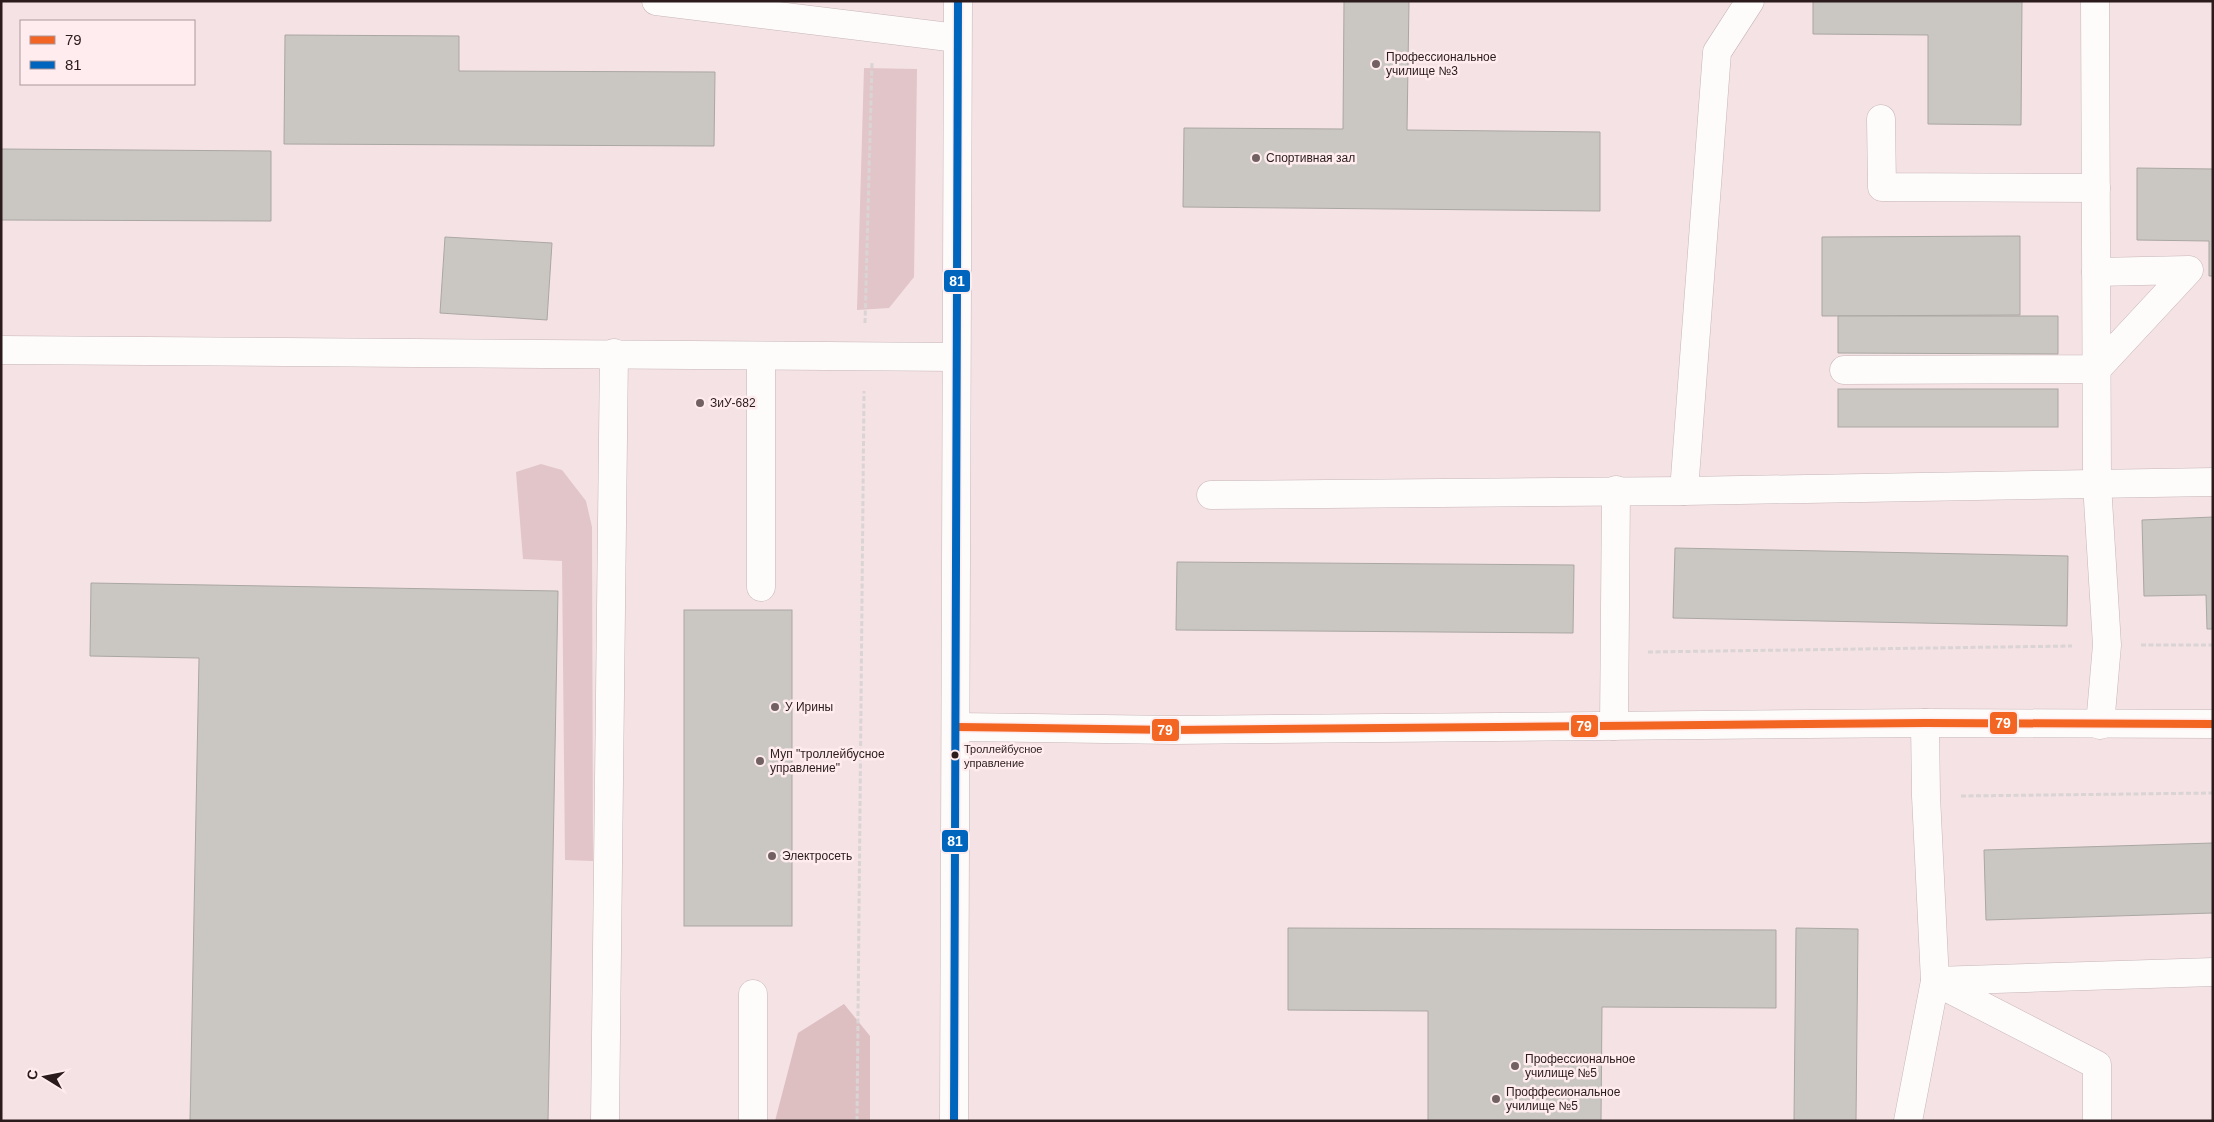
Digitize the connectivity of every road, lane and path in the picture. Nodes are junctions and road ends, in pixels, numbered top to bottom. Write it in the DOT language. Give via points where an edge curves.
graph roads {
  1 [pos="656,1"];
  2 [pos="958,1"];
  3 [pos="1750,1"];
  4 [pos="2095,1"];
  5 [pos="801,10"];
  6 [pos="873,27"];
  7 [pos="957,38"];
  8 [pos="1881,119"];
  9 [pos="2096,188"];
  10 [pos="2096,272"];
  11 [pos="1,350"];
  12 [pos="614,353"];
  13 [pos="864,355"];
  14 [pos="761,356"];
  15 [pos="956,357"];
  16 [pos="2097,369"];
  17 [pos="1844,370"];
  18 [pos="2213,482"];
  19 [pos="2097,484"];
  20 [pos="1616,490"];
  21 [pos="1684,491"];
  22 [pos="1211,495"];
  23 [pos="761,587"];
  24 [pos="2107,645"];
  25 [pos="2213,645"];
  26 [pos="1616,653"];
  27 [pos="1925,723"];
  28 [pos="2213,724"];
  29 [pos="2100,725"];
  30 [pos="956,726"];
  31 [pos="1614,726"];
  32 [pos="2213,793"];
  33 [pos="1926,796"];
  34 [pos="2213,972"];
  35 [pos="1935,982"];
  36 [pos="753,994"];
  37 [pos="605,1121"];
  38 [pos="753,1121"];
  39 [pos="858,1121"];
  40 [pos="954,1121"];
  41 [pos="1908,1121"];
  42 [pos="2097,1121"];
  1 -- 5 [label="street"];
  2 -- 7 [label="street"];
  3 -- 21 [label="street" via="1717,52"];
  4 -- 9 [label="street"];
  5 -- 6 [label="street"];
  6 -- 7 [label="street"];
  6 -- 13 [label="path"];
  7 -- 15 [label="street"];
  8 -- 9 [label="street" via="1882,188"];
  9 -- 10 [label="street"];
  10 -- 16 [label="street"];
  10 -- 16 [label="street" via="2189,270"];
  11 -- 12 [label="street"];
  12 -- 14 [label="street"];
  12 -- 37 [label="street"];
  13 -- 14 [label="street"];
  13 -- 15 [label="street"];
  13 -- 39 [label="path"];
  14 -- 23 [label="street"];
  15 -- 30 [label="street"];
  16 -- 17 [label="street"];
  16 -- 19 [label="street"];
  18 -- 19 [label="street"];
  19 -- 21 [label="street"];
  19 -- 24 [label="street"];
  20 -- 21 [label="street"];
  20 -- 22 [label="street"];
  20 -- 26 [label="street"];
  24 -- 25 [label="path"];
  24 -- 26 [label="path"];
  24 -- 29 [label="street"];
  26 -- 31 [label="street"];
  27 -- 29 [label="street"];
  27 -- 31 [label="street"];
  27 -- 33 [label="street"];
  28 -- 29 [label="street"];
  30 -- 31 [label="street" via="1174,730"];
  30 -- 40 [label="street"];
  32 -- 33 [label="path"];
  33 -- 35 [label="street"];
  34 -- 35 [label="street"];
  35 -- 41 [label="street"];
  35 -- 42 [label="street" via="2097,1065"];
  36 -- 38 [label="street"];
}
